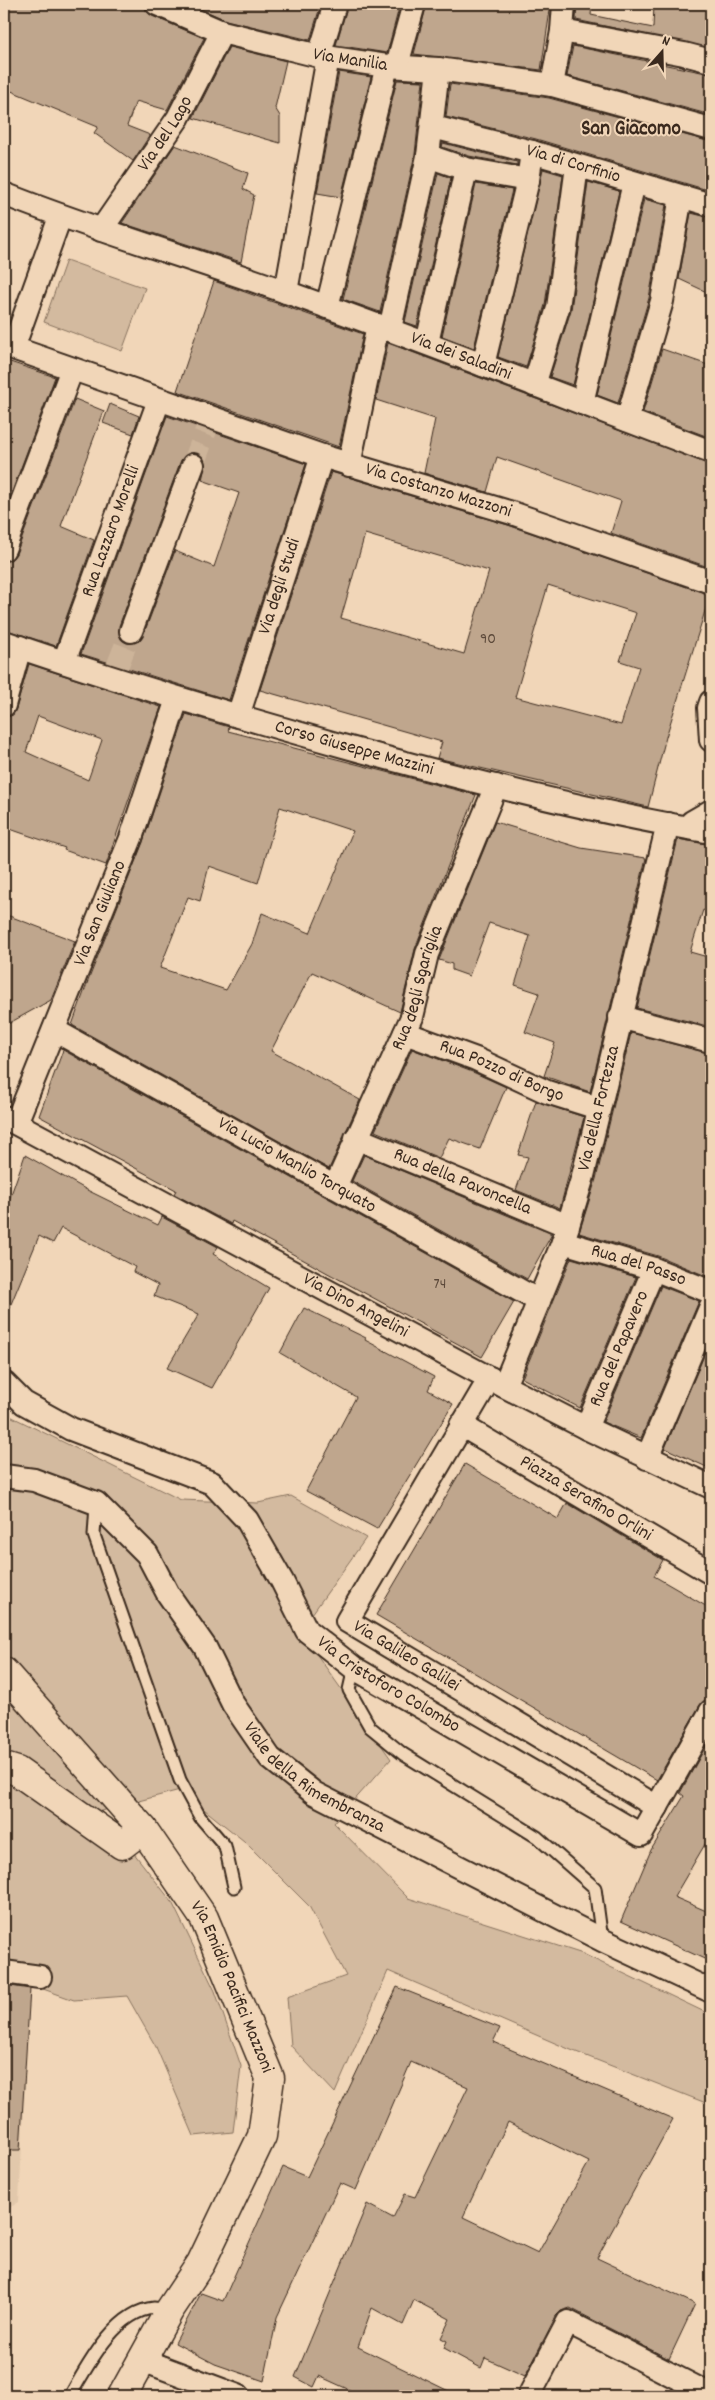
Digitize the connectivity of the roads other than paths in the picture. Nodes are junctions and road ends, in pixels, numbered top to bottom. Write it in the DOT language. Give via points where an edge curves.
graph roads {
  1 [pos="157,4"];
  2 [pos="335,4"];
  3 [pos="414,4"];
  4 [pos="564,4"];
  5 [pos="562,31"];
  6 [pos="222,32"];
  7 [pos="324,56"];
  8 [pos="711,61"];
  9 [pos="392,66"];
  10 [pos="438,69"];
  11 [pos="552,85"];
  12 [pos="433,127"];
  13 [pos="711,129"];
  14 [pos="532,152"];
  15 [pos="428,156"];
  16 [pos="577,166"];
  17 [pos="466,169"];
  18 [pos="528,180"];
  19 [pos="634,183"];
  20 [pos="4,194"];
  21 [pos="681,196"];
  22 [pos="711,205"];
  23 [pos="60,217"];
  24 [pos="101,230"];
  25 [pos="286,292"];
  26 [pos="327,307"];
  27 [pos="384,327"];
  28 [pos="428,343"];
  29 [pos="9,349"];
  30 [pos="483,365"];
  31 [pos="72,369"];
  32 [pos="534,385"];
  33 [pos="161,401"];
  34 [pos="582,403"];
  35 [pos="627,420"];
  36 [pos="711,452"];
  37 [pos="322,456"];
  38 [pos="349,464"];
  39 [pos="193,465"];
  40 [pos="4,549"];
  41 [pos="711,582"];
  42 [pos="131,631"];
  43 [pos="12,645"];
  44 [pos="64,662"];
  45 [pos="178,699"];
  46 [pos="4,705"];
  47 [pos="710,705"];
  48 [pos="238,716"];
  49 [pos="711,740"];
  50 [pos="496,786"];
  51 [pos="711,810"];
  52 [pos="668,824"];
  53 [pos="701,830"];
  54 [pos="620,1017"];
  55 [pos="54,1030"];
  56 [pos="405,1033"];
  57 [pos="711,1041"];
  58 [pos="598,1108"];
  59 [pos="10,1120"];
  60 [pos="356,1138"];
  61 [pos="335,1187"];
  62 [pos="566,1234"];
  63 [pos="654,1269"];
  64 [pos="711,1292"];
  65 [pos="539,1301"];
  66 [pos="711,1306"];
  67 [pos="497,1382"];
  68 [pos="4,1383"];
  69 [pos="461,1426"];
  70 [pos="586,1428"];
  71 [pos="647,1458"];
  72 [pos="4,1476"];
  73 [pos="711,1487"];
  74 [pos="96,1503"];
  75 [pos="711,1573"];
  76 [pos="354,1668"];
  77 [pos="4,1672"];
  78 [pos="711,1711"];
  79 [pos="4,1767"];
  80 [pos="657,1807"];
  81 [pos="144,1829"];
  82 [pos="234,1887"];
  83 [pos="602,1940"];
  84 [pos="4,1972"];
  85 [pos="40,1977"];
  86 [pos="711,1991"];
  87 [pos="169,2311"];
  88 [pos="142,2360"];
  89 [pos="678,2389"];
  90 [pos="711,2395"];
  91 [pos="70,2396"];
  92 [pos="122,2396"];
  93 [pos="238,2396"];
  94 [pos="529,2396"];
  1 -- 6 [label="street, Via Manilia"];
  2 -- 7 [label="street"];
  3 -- 9 [label="street"];
  4 -- 5 [label="street"];
  5 -- 8 [label="street"];
  5 -- 11 [label="street"];
  6 -- 7 [label="street, Via Manilia"];
  6 -- 24 [label="street, Via del Lago" via="178,118"];
  7 -- 9 [label="street, Via Manilia"];
  7 -- 25 [label="street"];
  9 -- 10 [label="street, Via Manilia"];
  9 -- 26 [label="street"];
  10 -- 11 [label="street, Via Manilia"];
  10 -- 12 [label="street"];
  11 -- 13 [label="street, Via Manilia"];
  12 -- 14 [label="street, Via di Corfinio"];
  12 -- 15 [label="street"];
  14 -- 16 [label="street, Via di Corfinio"];
  14 -- 18 [label="street"];
  15 -- 17 [label="street"];
  15 -- 27 [label="street"];
  16 -- 19 [label="street, Via di Corfinio"];
  16 -- 32 [label="street" via="558,308"];
  17 -- 18 [label="street"];
  17 -- 28 [label="street"];
  18 -- 30 [label="street"];
  19 -- 21 [label="street, Via di Corfinio"];
  19 -- 34 [label="street"];
  20 -- 23 [label="street, Via dei Saladini"];
  21 -- 22 [label="street, Via di Corfinio"];
  21 -- 35 [label="street" via="662,301"];
  23 -- 24 [label="street, Via dei Saladini"];
  23 -- 29 [label="street"];
  24 -- 25 [label="street, Via dei Saladini"];
  25 -- 26 [label="street, Via dei Saladini"];
  26 -- 27 [label="street, Via dei Saladini"];
  27 -- 28 [label="street, Via dei Saladini"];
  27 -- 38 [label="street"];
  28 -- 30 [label="street, Via dei Saladini"];
  29 -- 31 [label="street, Via Costanzo Mazzoni"];
  30 -- 32 [label="street, Via dei Saladini"];
  31 -- 33 [label="street, Via Costanzo Mazzoni"];
  31 -- 40 [label="street"];
  32 -- 34 [label="street, Via dei Saladini"];
  33 -- 37 [label="street, Via Costanzo Mazzoni"];
  33 -- 44 [label="street, Rua Lazzaro Morelli"];
  34 -- 35 [label="street, Via dei Saladini"];
  35 -- 36 [label="street, Via dei Saladini"];
  37 -- 38 [label="street, Via Costanzo Mazzoni"];
  37 -- 48 [label="street, Via degli Studi"];
  38 -- 41 [label="street, Via Costanzo Mazzoni" via="512,512"];
  39 -- 42 [label="street"];
  43 -- 44 [label="street, Corso Giuseppe Mazzini"];
  43 -- 46 [label="street"];
  44 -- 45 [label="street, Corso Giuseppe Mazzini" via="115,672"];
  45 -- 48 [label="street, Corso Giuseppe Mazzini"];
  45 -- 55 [label="street, Via San Giuliano" via="131,838"];
  47 -- 49 [label="street"];
  48 -- 50 [label="street, Corso Giuseppe Mazzini"];
  50 -- 52 [label="street, Corso Giuseppe Mazzini"];
  50 -- 56 [label="street, Rua degli Sgariglia" via="450,894"];
  51 -- 53 [label="street" via="692,822"];
  52 -- 53 [label="street, Corso Giuseppe Mazzini"];
  52 -- 54 [label="street, Via della Fortezza"];
  54 -- 57 [label="street"];
  54 -- 58 [label="street, Via della Fortezza"];
  55 -- 59 [label="street, Via San Giuliano"];
  55 -- 61 [label="street, Via Lucio Manlio Torquato"];
  56 -- 58 [label="street, Rua Pozzo di Borgo" via="476,1059 547,1092"];
  56 -- 60 [label="street, Rua degli Sgariglia"];
  58 -- 62 [label="street, Via della Fortezza"];
  59 -- 67 [label="street, Via Dino Angelini"];
  60 -- 61 [label="street, Rua degli Sgariglia"];
  60 -- 62 [label="street, Rua della Pavoncella"];
  61 -- 65 [label="street, Via Lucio Manlio Torquato"];
  62 -- 63 [label="street, Rua del Passo"];
  62 -- 65 [label="street, Via della Fortezza"];
  63 -- 64 [label="street, Rua del Passo"];
  63 -- 70 [label="street, Rua del Papavero"];
  65 -- 67 [label="street, Via della Fortezza"];
  66 -- 71 [label="street"];
  67 -- 69 [label="street, Via Galileo Galilei"];
  67 -- 70 [label="street, Via Dino Angelini"];
  68 -- 76 [label="street, Via Cristoforo Colombo" via="24,1403 71,1429 212,1483 247,1520 307,1630"];
  69 -- 75 [label="street, Piazza Serafino Orlini"];
  69 -- 80 [label="street, Via Galileo Galilei" via="347,1621"];
  70 -- 71 [label="street, Via Dino Angelini"];
  71 -- 73 [label="street, Via Dino Angelini"];
  72 -- 74 [label="street, Viale della Rimembranza" via="34,1480"];
  74 -- 82 [label="lane" via="94,1535 180,1780 200,1817 225,1846"];
  74 -- 83 [label="street, Viale della Rimembranza" via="147,1554 168,1594 205,1647 233,1704 270,1758 314,1793"];
  76 -- 80 [label="street, Via Cristoforo Colombo" via="641,1835"];
  76 -- 83 [label="lane" via="349,1690 370,1727 403,1754 537,1837 595,1888"];
  77 -- 81 [label="street"];
  78 -- 80 [label="street"];
  79 -- 81 [label="street" via="17,1771 122,1845"];
  81 -- 87 [label="street, Via Emidio Pacifici Mazzoni" via="204,1918 270,2078 262,2136 201,2263"];
  83 -- 86 [label="street, Viale della Rimembranza"];
  84 -- 85 [label="street"];
  87 -- 88 [label="street, Via Emidio Pacifici Mazzoni"];
  87 -- 91 [label="lane" via="155,2308 140,2312 103,2340"];
  88 -- 92 [label="street, Via Emidio Pacifici Mazzoni"];
  88 -- 93 [label="street"];
  89 -- 90 [label="street"];
  89 -- 94 [label="street" via="568,2322"];
}
